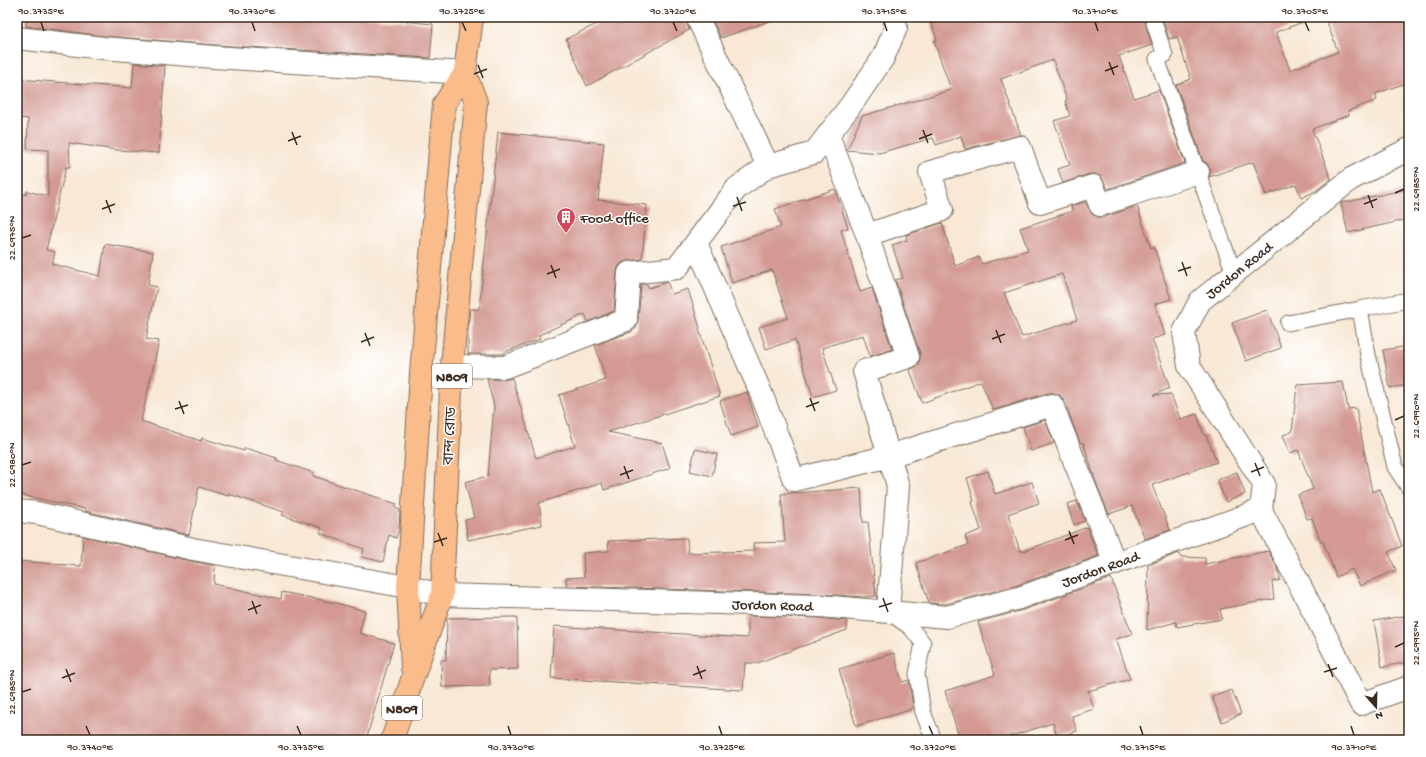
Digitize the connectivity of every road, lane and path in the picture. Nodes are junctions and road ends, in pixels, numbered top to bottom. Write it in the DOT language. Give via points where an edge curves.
graph roads {
  1 [pos="472,17"];
  2 [pos="697,17"];
  3 [pos="894,17"];
  4 [pos="1152,17"];
  5 [pos="17,38"];
  6 [pos="465,73"];
  7 [pos="828,135"];
  8 [pos="1409,149"];
  9 [pos="768,166"];
  10 [pos="1198,172"];
  11 [pos="867,235"];
  12 [pos="696,243"];
  13 [pos="1234,273"];
  14 [pos="1409,300"];
  15 [pos="1360,309"];
  16 [pos="1288,323"];
  17 [pos="452,366"];
  18 [pos="889,456"];
  19 [pos="1409,488"];
  20 [pos="1261,510"];
  21 [pos="17,511"];
  22 [pos="1115,563"];
  23 [pos="408,587"];
  24 [pos="442,595"];
  25 [pos="888,611"];
  26 [pos="412,677"];
  27 [pos="1409,687"];
  28 [pos="392,740"];
  29 [pos="934,740"];
  1 -- 6 [label="highway, বান্দ রোড / N809"];
  2 -- 9 [label="street"];
  3 -- 7 [label="street" via="896,28 884,58"];
  4 -- 10 [label="lane" via="1165,55 1157,59"];
  5 -- 6 [label="street" via="214,57"];
  6 -- 17 [label="highway, বান্দ রোড / N809" via="476,102"];
  6 -- 23 [label="highway, বান্দ রোড / N809" via="444,104 421,373"];
  7 -- 9 [label="street" via="814,153"];
  7 -- 11 [label="street"];
  8 -- 13 [label="street, Jordon Road" via="1351,179"];
  9 -- 12 [label="street" via="737,188"];
  10 -- 11 [label="street" via="1100,205 1093,186 1040,203 1020,147 930,172 942,210"];
  10 -- 13 [label="lane"];
  11 -- 18 [label="street" via="908,357 864,371"];
  12 -- 17 [label="street" via="677,268 629,273 626,320 505,367"];
  12 -- 18 [label="street" via="762,393 794,480"];
  13 -- 20 [label="street, Jordon Road" via="1200,301 1184,332 1189,366 1264,484"];
  14 -- 15 [label="lane"];
  15 -- 16 [label="lane"];
  15 -- 19 [label="lane" via="1368,355 1395,467"];
  17 -- 24 [label="highway, বান্দ রোড / N809"];
  18 -- 22 [label="street" via="1052,405"];
  18 -- 25 [label="street" via="898,486"];
  20 -- 22 [label="street, Jordon Road"];
  20 -- 27 [label="street" via="1362,704"];
  21 -- 23 [label="street, Jordon Road" via="37,513 193,549"];
  22 -- 25 [label="street, Jordon Road" via="1019,598 947,617"];
  23 -- 24 [label="street, Jordon Road"];
  23 -- 26 [label="highway, বান্দ রোড / N809"];
  24 -- 25 [label="street, Jordon Road" via="820,606"];
  24 -- 26 [label="highway, বান্দ রোড / N809"];
  25 -- 29 [label="lane" via="911,628 923,643 917,674 923,712"];
  26 -- 28 [label="highway, বান্দ রোড / N809"];
}
